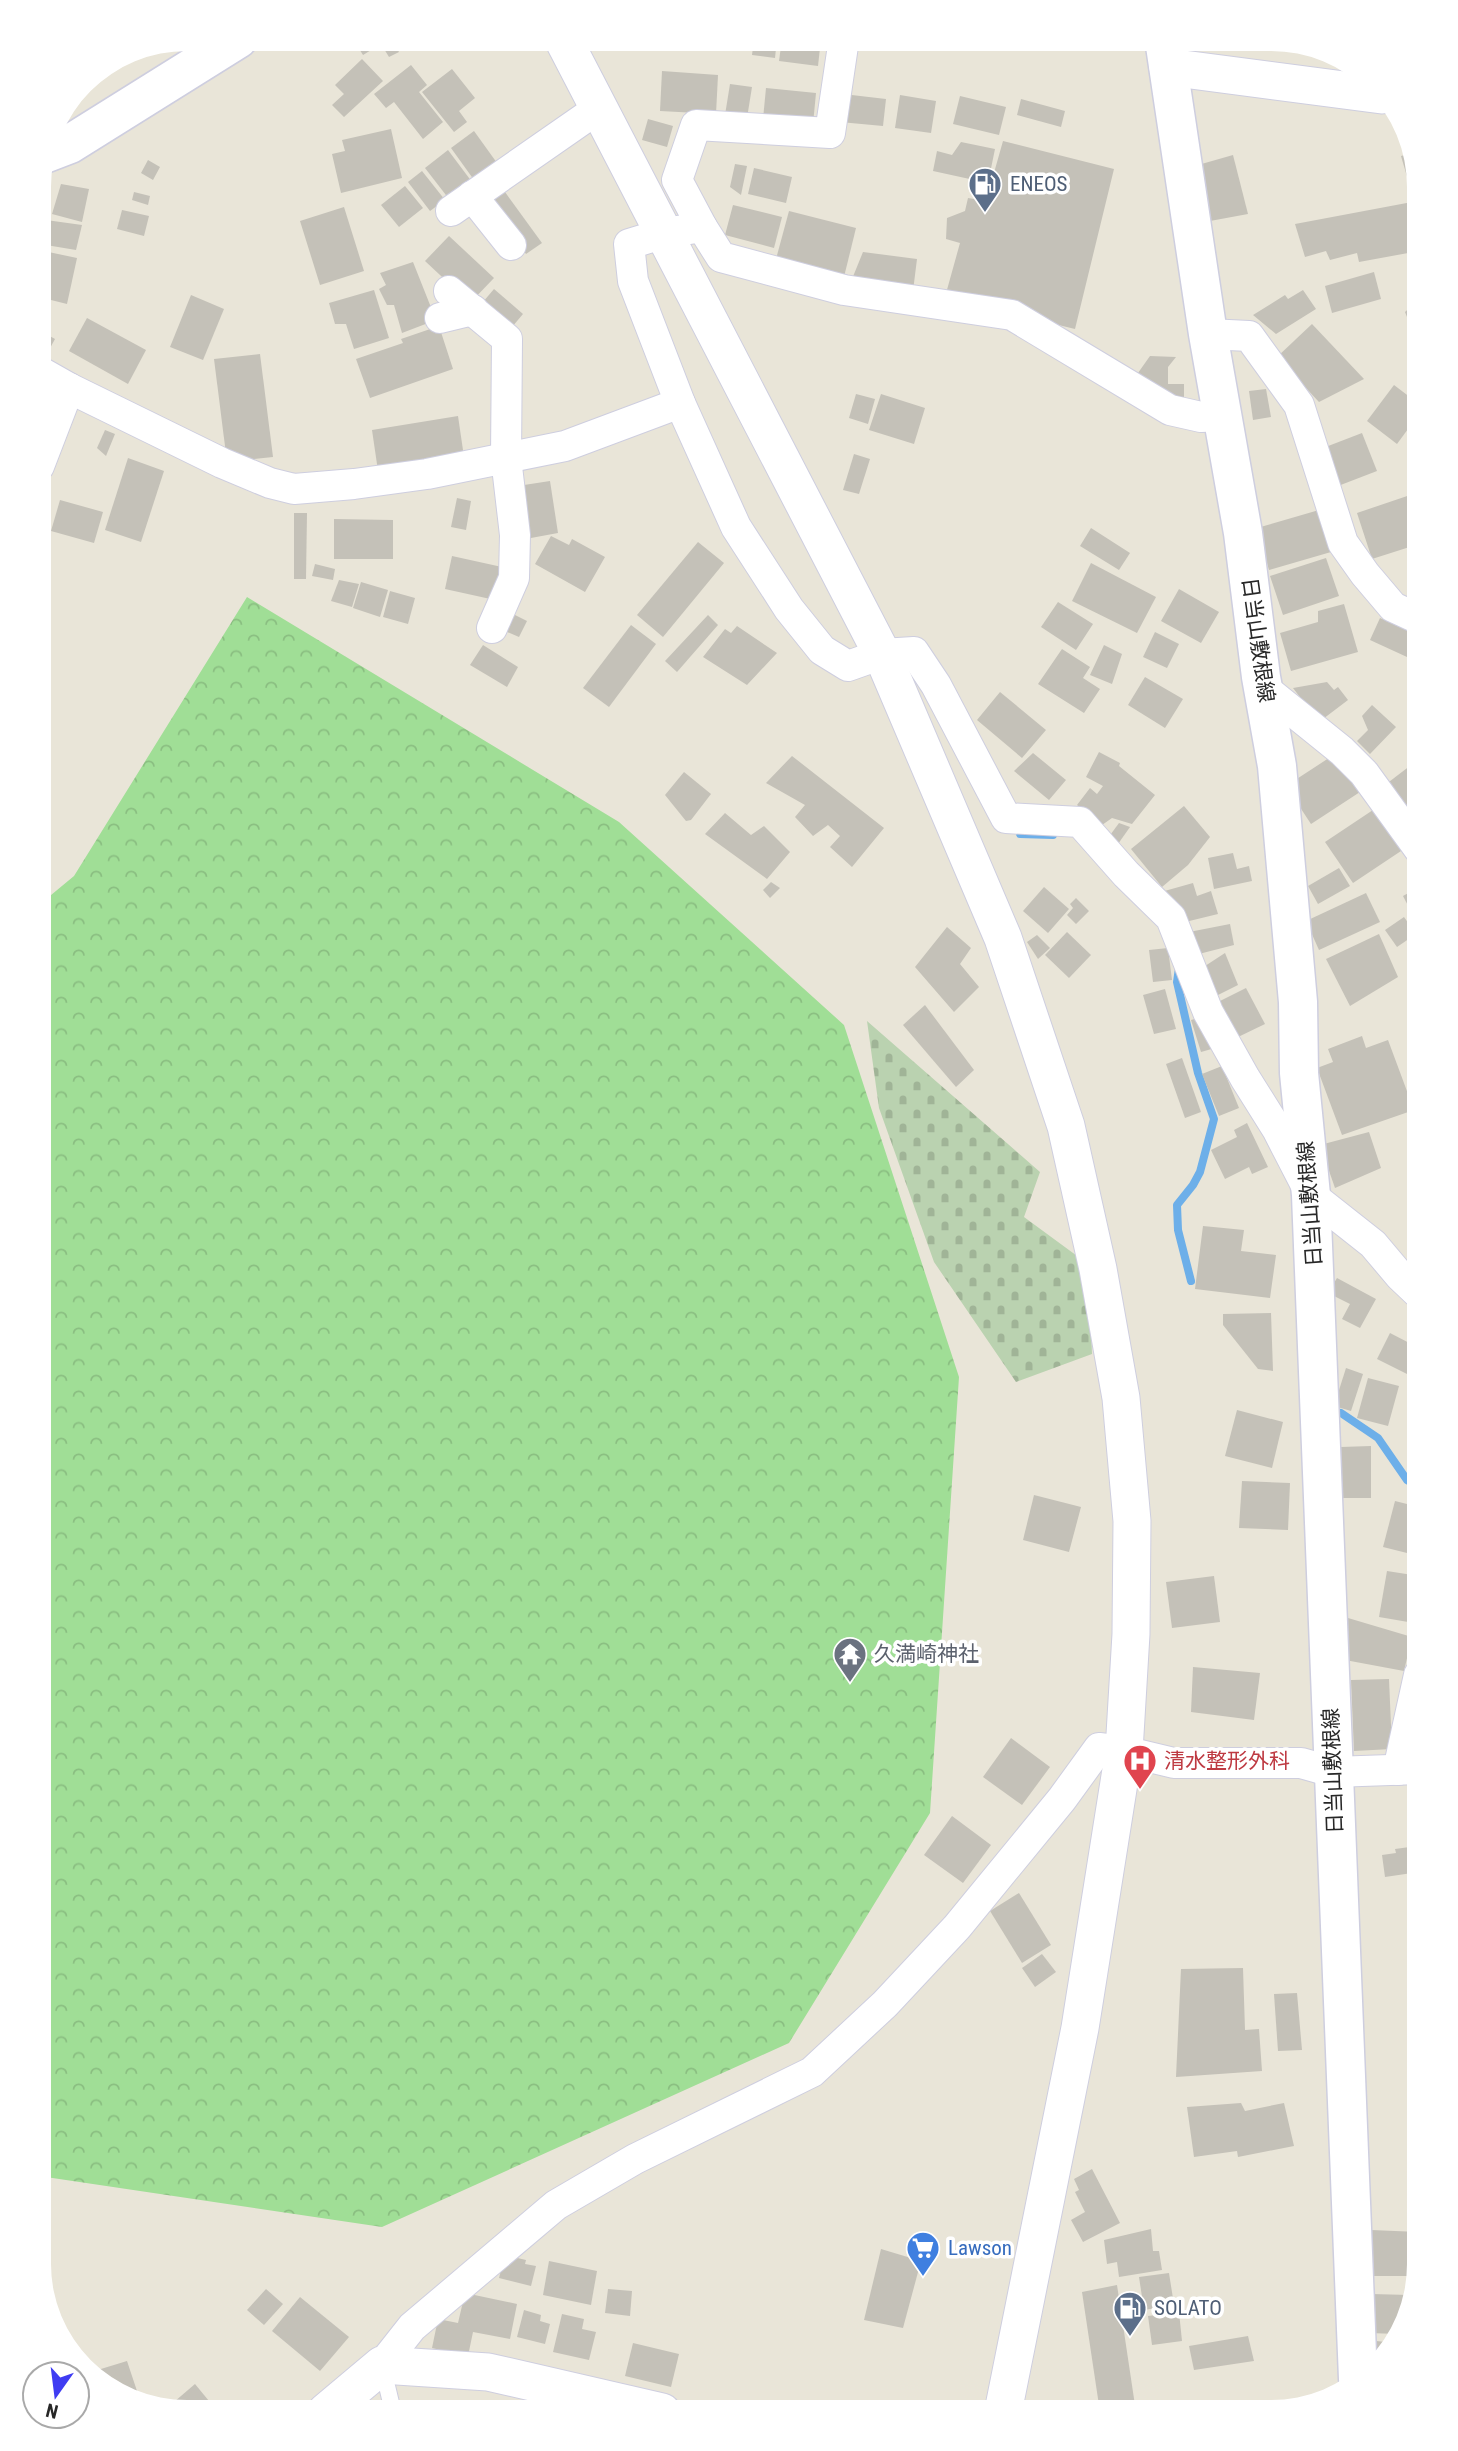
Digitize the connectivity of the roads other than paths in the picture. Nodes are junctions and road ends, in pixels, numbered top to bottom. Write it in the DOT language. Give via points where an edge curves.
graph roads {
  1 [pos="217,51"];
  2 [pos="569,51"];
  3 [pos="842,51"];
  4 [pos="1166,53"];
  5 [pos="1370,93"];
  6 [pos="599,108"];
  7 [pos="56,150"];
  8 [pos="702,227"];
  9 [pos="665,233"];
  10 [pos="511,245"];
  11 [pos="445,304"];
  12 [pos="1208,334"];
  13 [pos="51,378"];
  14 [pos="69,388"];
  15 [pos="680,403"];
  16 [pos="1221,416"];
  17 [pos="51,435"];
  18 [pos="506,458"];
  19 [pos="1407,613"];
  20 [pos="492,628"];
  21 [pos="882,654"];
  22 [pos="1265,689"];
  23 [pos="1407,832"];
  24 [pos="1311,1195"];
  25 [pos="1407,1275"];
  26 [pos="1124,1751"];
  27 [pos="1407,1770"];
  28 [pos="1333,1772"];
  29 [pos="382,2365"];
  30 [pos="1358,2369"];
  31 [pos="340,2400"];
  32 [pos="390,2400"];
  33 [pos="610,2400"];
  34 [pos="1005,2400"];
  1 -- 7 [label="main road"];
  2 -- 6 [label="street"];
  3 -- 8 [label="street" via="830,133 696,125 677,180"];
  4 -- 5 [label="street"];
  4 -- 12 [label="main road, 日当山敷根線"];
  6 -- 9 [label="street"];
  6 -- 10 [label="street" via="461,204"];
  8 -- 9 [label="street"];
  8 -- 16 [label="street" via="721,257 844,289 1012,315 1171,410"];
  9 -- 15 [label="street" via="629,244 633,281"];
  9 -- 21 [label="street"];
  11 -- 18 [label="street" via="472,310 507,339"];
  12 -- 16 [label="main road, 日当山敷根線"];
  12 -- 19 [label="street" via="1249,336 1269,361 1300,405 1343,543 1394,607"];
  13 -- 14 [label="street"];
  14 -- 17 [label="street"];
  14 -- 18 [label="street" via="256,478 295,489 427,474"];
  15 -- 18 [label="street" via="565,446"];
  15 -- 21 [label="street" via="736,527 789,609 822,650 848,666"];
  16 -- 22 [label="main road, 日当山敷根線"];
  18 -- 20 [label="street" via="514,578"];
  21 -- 24 [label="street" via="914,652 1006,818 1080,822 1171,918 1208,1012"];
  21 -- 26 [label="street" via="1003,937 1066,1126 1098,1269 1121,1398 1132,1521"];
  22 -- 23 [label="street" via="1364,773"];
  22 -- 24 [label="main road, 日当山敷根線" via="1277,766"];
  24 -- 25 [label="street"];
  24 -- 28 [label="main road, 日当山敷根線"];
  26 -- 28 [label="street" via="1174,1763 1301,1763"];
  26 -- 29 [label="street" via="1099,1748 957,1927 885,2004 812,2072 635,2159 556,2205 412,2327"];
  26 -- 34 [label="street" via="1080,2028"];
  27 -- 28 [label="street"];
  28 -- 30 [label="main road, 日当山敷根線"];
  29 -- 31 [label="street"];
  29 -- 32 [label="lane"];
  29 -- 33 [label="street" via="488,2372"];
}
